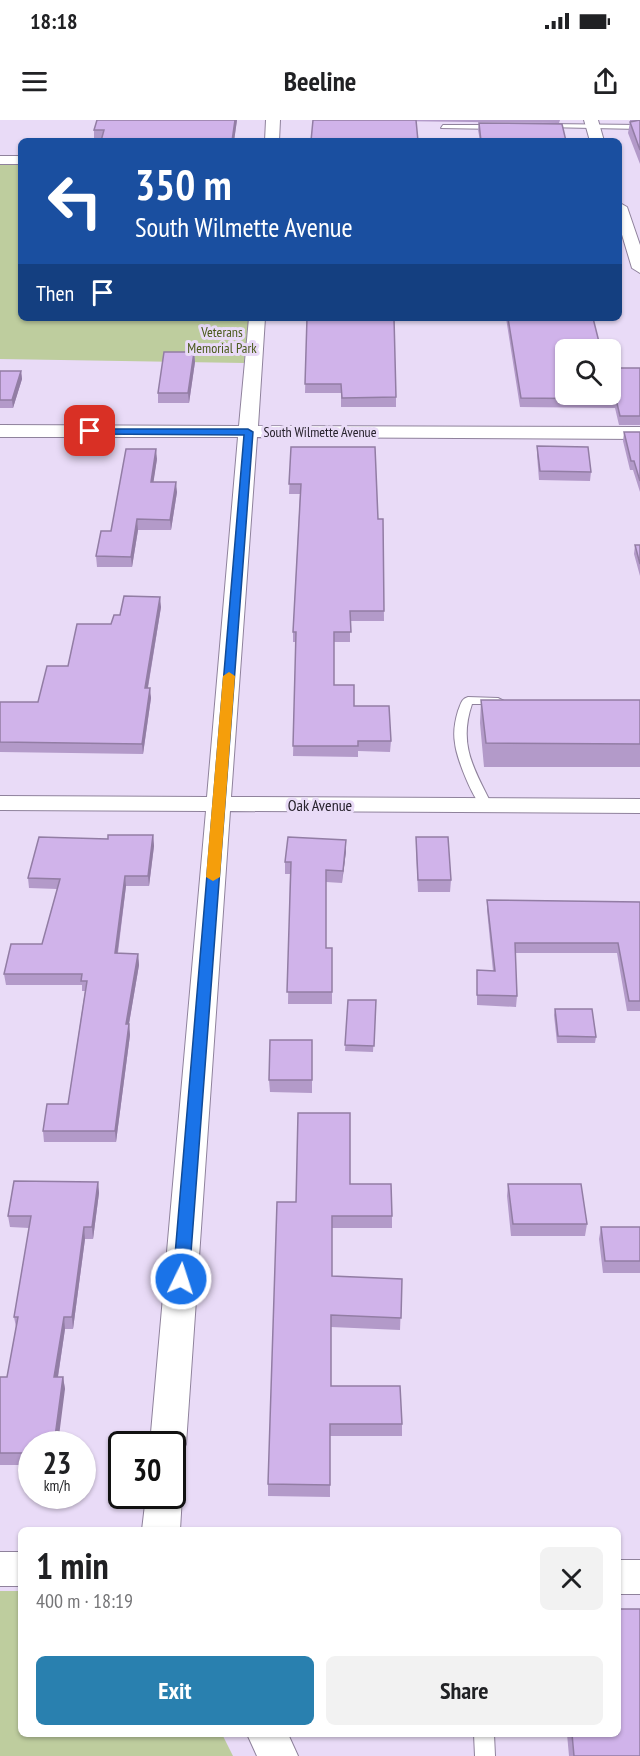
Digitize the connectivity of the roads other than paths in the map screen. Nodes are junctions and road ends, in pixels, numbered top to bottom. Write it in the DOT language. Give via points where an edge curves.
graph roads {
  1 [pos="273,120"];
  2 [pos="537,126"];
  3 [pos="443,127"];
  4 [pos="502,127"];
  5 [pos="640,127"];
  6 [pos="594,130"];
  7 [pos="272,138"];
  8 [pos="0,160"];
  9 [pos="18,160"];
  10 [pos="622,213"];
  11 [pos="640,268"];
  12 [pos="258,321"];
  13 [pos="0,431"];
  14 [pos="248,432"];
  15 [pos="640,433"];
  16 [pos="514,701"];
  17 [pos="0,804"];
  18 [pos="219,804"];
  19 [pos="486,805"];
  20 [pos="640,806"];
  21 [pos="169,1431"];
  22 [pos="163,1509"];
  23 [pos="161,1527"];
  24 [pos="0,1569"];
  25 [pos="18,1569"];
  26 [pos="621,1577"];
  27 [pos="640,1577"];
  28 [pos="268,1737"];
  29 [pos="484,1737"];
  30 [pos="278,1756"];
  31 [pos="485,1756"];
  1 -- 7 [label="street"];
  2 -- 6 [label="lane"];
  3 -- 4 [label="lane"];
  5 -- 6 [label="lane"];
  8 -- 9 [label="street"];
  10 -- 11 [label="street"];
  12 -- 14 [label="street"];
  13 -- 14 [label="street, South Wilmette Avenue"];
  14 -- 15 [label="street, South Wilmette Avenue"];
  14 -- 18 [label="street"];
  16 -- 19 [label="lane" via="468,700 460,719 459,743"];
  17 -- 18 [label="street, Oak Avenue"];
  18 -- 19 [label="street, Oak Avenue"];
  18 -- 21 [label="street"];
  19 -- 20 [label="street, Oak Avenue"];
  22 -- 23 [label="street"];
  24 -- 25 [label="street"];
  26 -- 27 [label="street"];
  28 -- 30 [label="street"];
  29 -- 31 [label="lane"];
}
